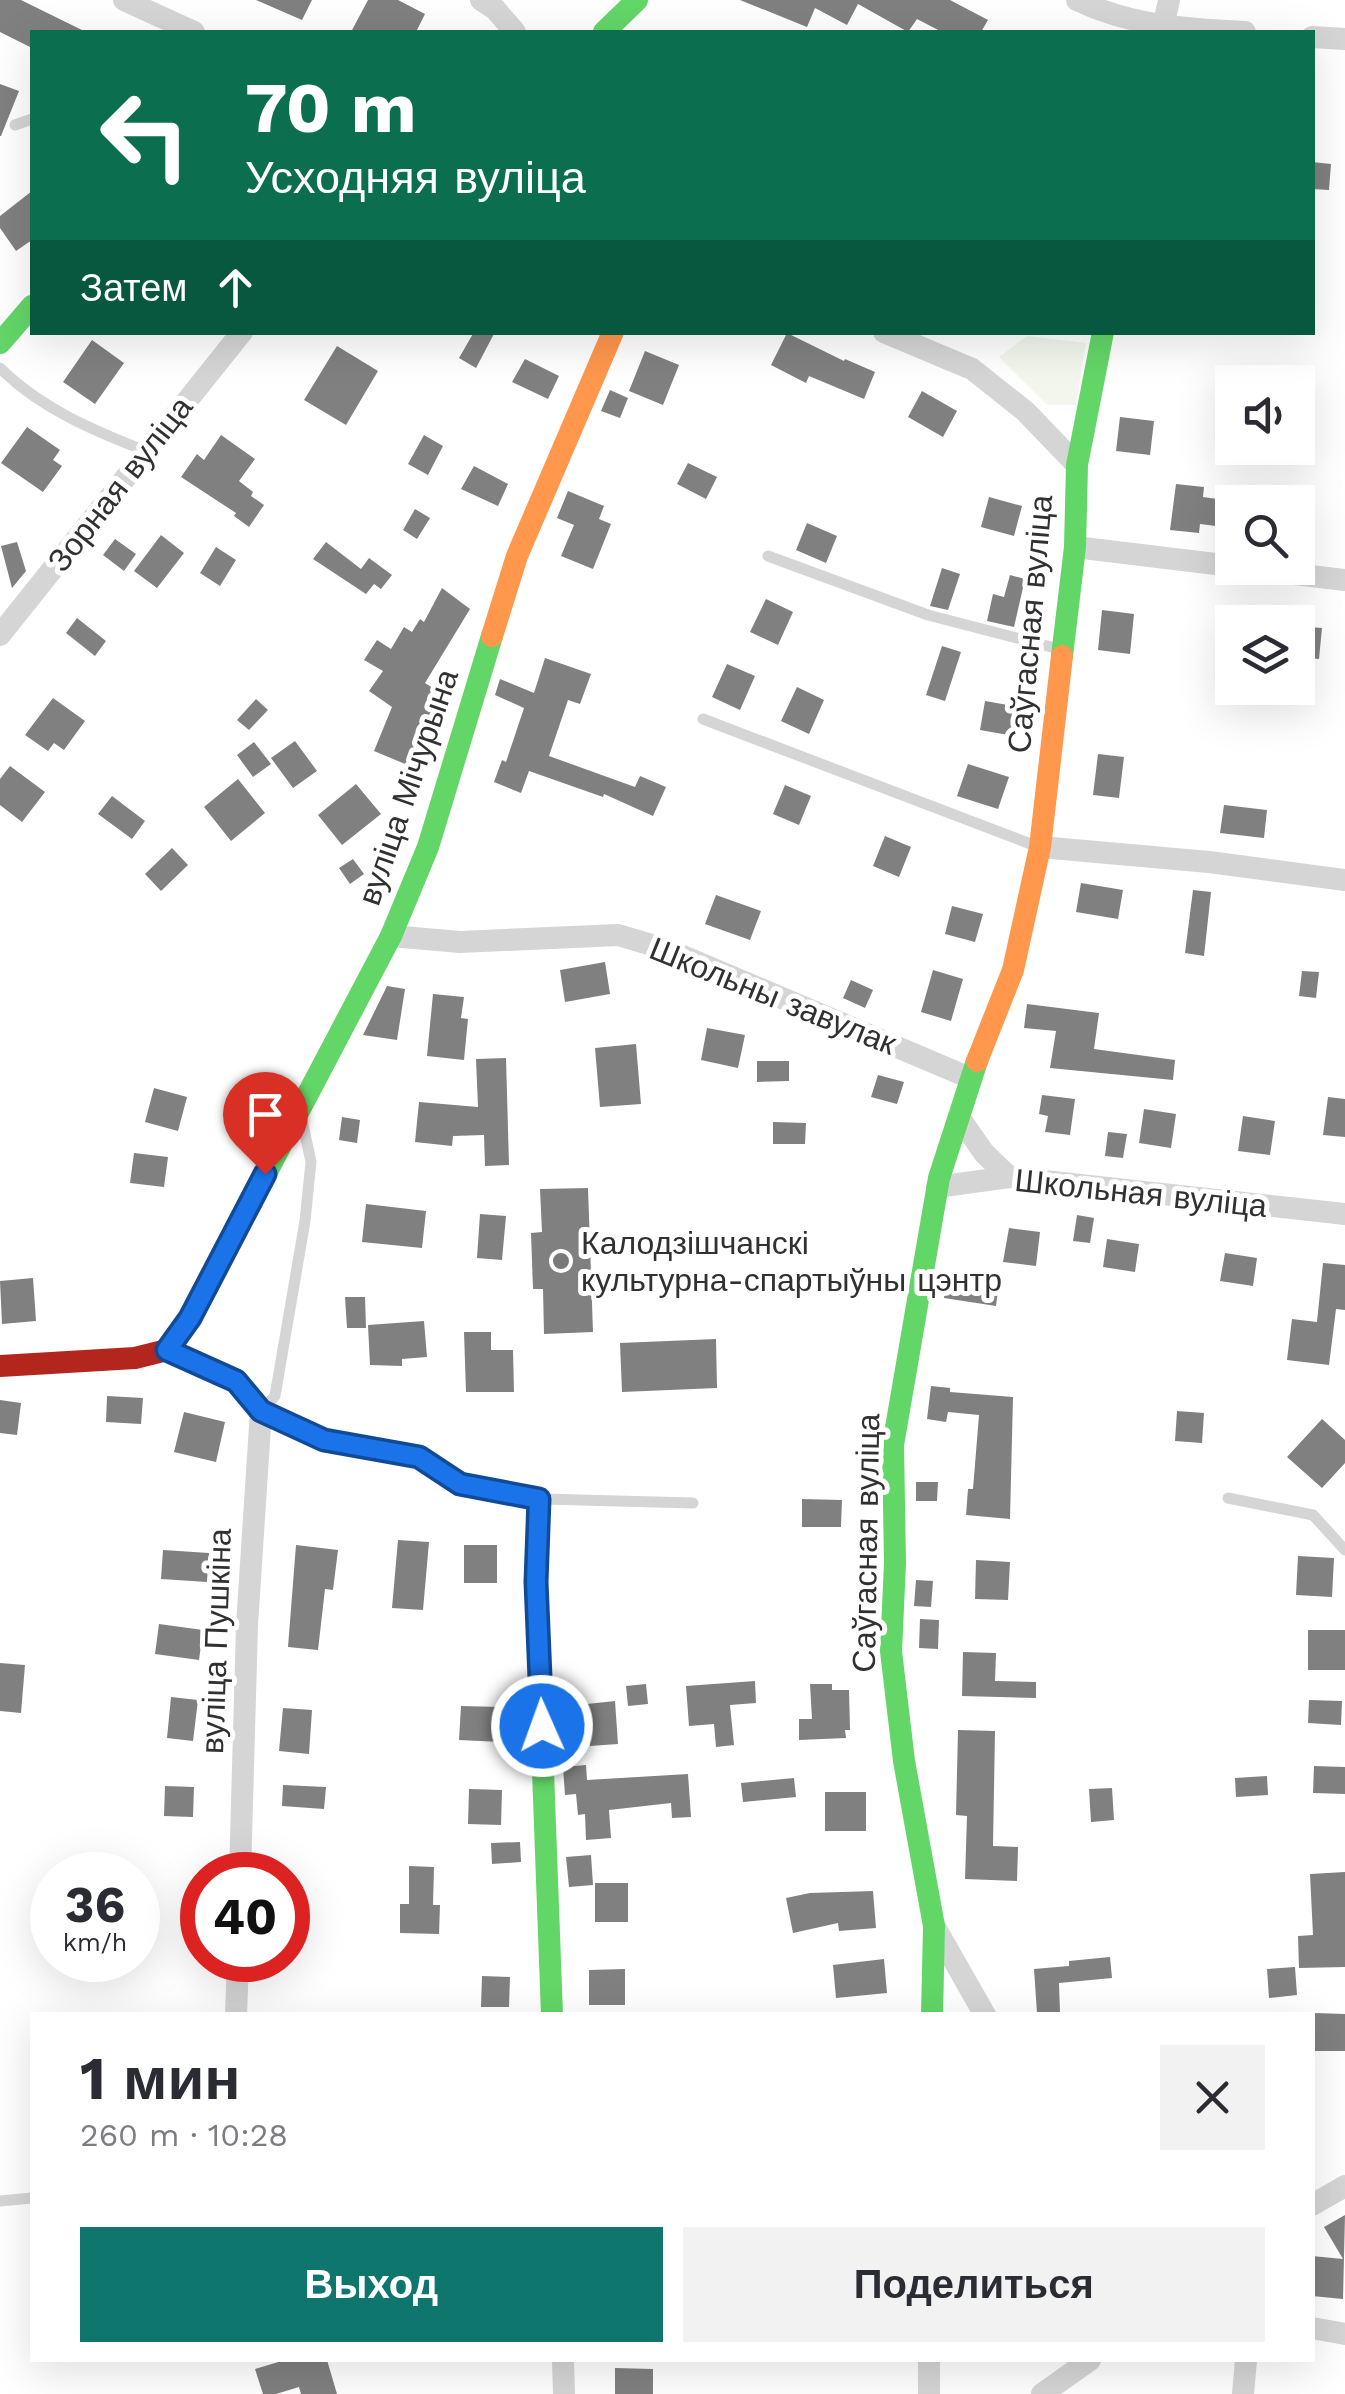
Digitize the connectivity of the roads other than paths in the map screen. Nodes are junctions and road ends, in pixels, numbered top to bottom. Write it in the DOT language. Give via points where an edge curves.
graph roads {
  1 [pos="124,0"];
  2 [pos="480,0"];
  3 [pos="636,0"];
  4 [pos="1077,0"];
  5 [pos="1169,0"];
  6 [pos="163,17"];
  7 [pos="190,30"];
  8 [pos="513,30"];
  9 [pos="606,30"];
  10 [pos="1163,30"];
  11 [pos="1315,37"];
  12 [pos="1345,39"];
  13 [pos="30,120"];
  14 [pos="15,126"];
  15 [pos="30,308"];
  16 [pos="240,335"];
  17 [pos="612,335"];
  18 [pos="891,335"];
  19 [pos="1102,335"];
  20 [pos="0,344"];
  21 [pos="0,368"];
  22 [pos="146,451"];
  23 [pos="1077,465"];
  24 [pos="1075,547"];
  25 [pos="768,556"];
  26 [pos="1215,564"];
  27 [pos="1315,576"];
  28 [pos="1345,580"];
  29 [pos="0,635"];
  30 [pos="1063,650"];
  31 [pos="703,719"];
  32 [pos="1040,847"];
  33 [pos="1345,880"];
  34 [pos="391,936"];
  35 [pos="970,1078"];
  36 [pos="300,1111"];
  37 [pos="959,1118"];
  38 [pos="1008,1178"];
  39 [pos="938,1187"];
  40 [pos="1345,1214"];
  41 [pos="167,1350"];
  42 [pos="0,1366"];
  43 [pos="261,1411"];
  44 [pos="1228,1498"];
  45 [pos="539,1499"];
  46 [pos="694,1503"];
  47 [pos="1345,1550"];
  48 [pos="241,1852"];
  49 [pos="934,1926"];
  50 [pos="237,1982"];
  51 [pos="236,2012"];
  52 [pos="552,2012"];
  53 [pos="932,2012"];
  54 [pos="983,2012"];
  55 [pos="1345,2186"];
  56 [pos="30,2198"];
  57 [pos="0,2201"];
  58 [pos="1315,2202"];
  59 [pos="1315,2329"];
  60 [pos="1345,2334"];
  61 [pos="563,2362"];
  62 [pos="929,2362"];
  63 [pos="1087,2362"];
  64 [pos="1246,2362"];
  65 [pos="564,2394"];
  66 [pos="929,2394"];
  67 [pos="1042,2394"];
  68 [pos="1242,2394"];
  1 -- 6 [label="street"];
  2 -- 8 [label="street"];
  3 -- 9 [label="street"];
  4 -- 10 [label="street"];
  5 -- 10 [label="street"];
  6 -- 7 [label="street"];
  11 -- 12 [label="street"];
  13 -- 14 [label="lane"];
  15 -- 20 [label="street"];
  16 -- 22 [label="street, Зорная вуліца"];
  17 -- 34 [label="street, вуліца Мічурына" via="518,556 428,847"];
  18 -- 23 [label="street, Саўгасная вуліца" via="972,369"];
  19 -- 23 [label="street"];
  21 -- 22 [label="lane" via="69,417"];
  22 -- 29 [label="street, Зорная вуліца"];
  23 -- 24 [label="street, Саўгасная вуліца"];
  24 -- 26 [label="street"];
  24 -- 30 [label="street, Саўгасная вуліца"];
  25 -- 30 [label="lane" via="928,615"];
  27 -- 28 [label="street"];
  30 -- 32 [label="street, Саўгасная вуліца"];
  31 -- 32 [label="lane"];
  32 -- 33 [label="street"];
  32 -- 35 [label="street, Саўгасная вуліца" via="1013,970"];
  34 -- 35 [label="street, Школьны завулак" via="460,942 618,935 669,950"];
  34 -- 36 [label="street, вуліца Мічурына"];
  35 -- 37 [label="street, Саўгасная вуліца"];
  36 -- 41 [label="street, вуліца Мічурына"];
  36 -- 43 [label="lane" via="311,1162 305,1221 276,1396"];
  37 -- 38 [label="street"];
  37 -- 39 [label="street, Саўгасная вуліца"];
  38 -- 39 [label="street, Школьная вуліца"];
  38 -- 40 [label="street, Школьная вуліца"];
  39 -- 49 [label="street, Саўгасная вуліца" via="893,1446 891,1651"];
  41 -- 42 [label="street"];
  41 -- 43 [label="street" via="236,1381"];
  43 -- 45 [label="street" via="324,1440 419,1457 460,1484"];
  43 -- 48 [label="street, вуліца Пушкіна"];
  44 -- 47 [label="lane" via="1313,1516"];
  45 -- 46 [label="lane"];
  45 -- 52 [label="street" via="536,1582"];
  49 -- 53 [label="street, Саўгасная вуліца"];
  49 -- 54 [label="street"];
  50 -- 51 [label="street"];
  55 -- 58 [label="street"];
  56 -- 57 [label="lane"];
  59 -- 60 [label="street"];
  61 -- 65 [label="street"];
  62 -- 66 [label="street"];
  63 -- 67 [label="street"];
  64 -- 68 [label="street"];
}
